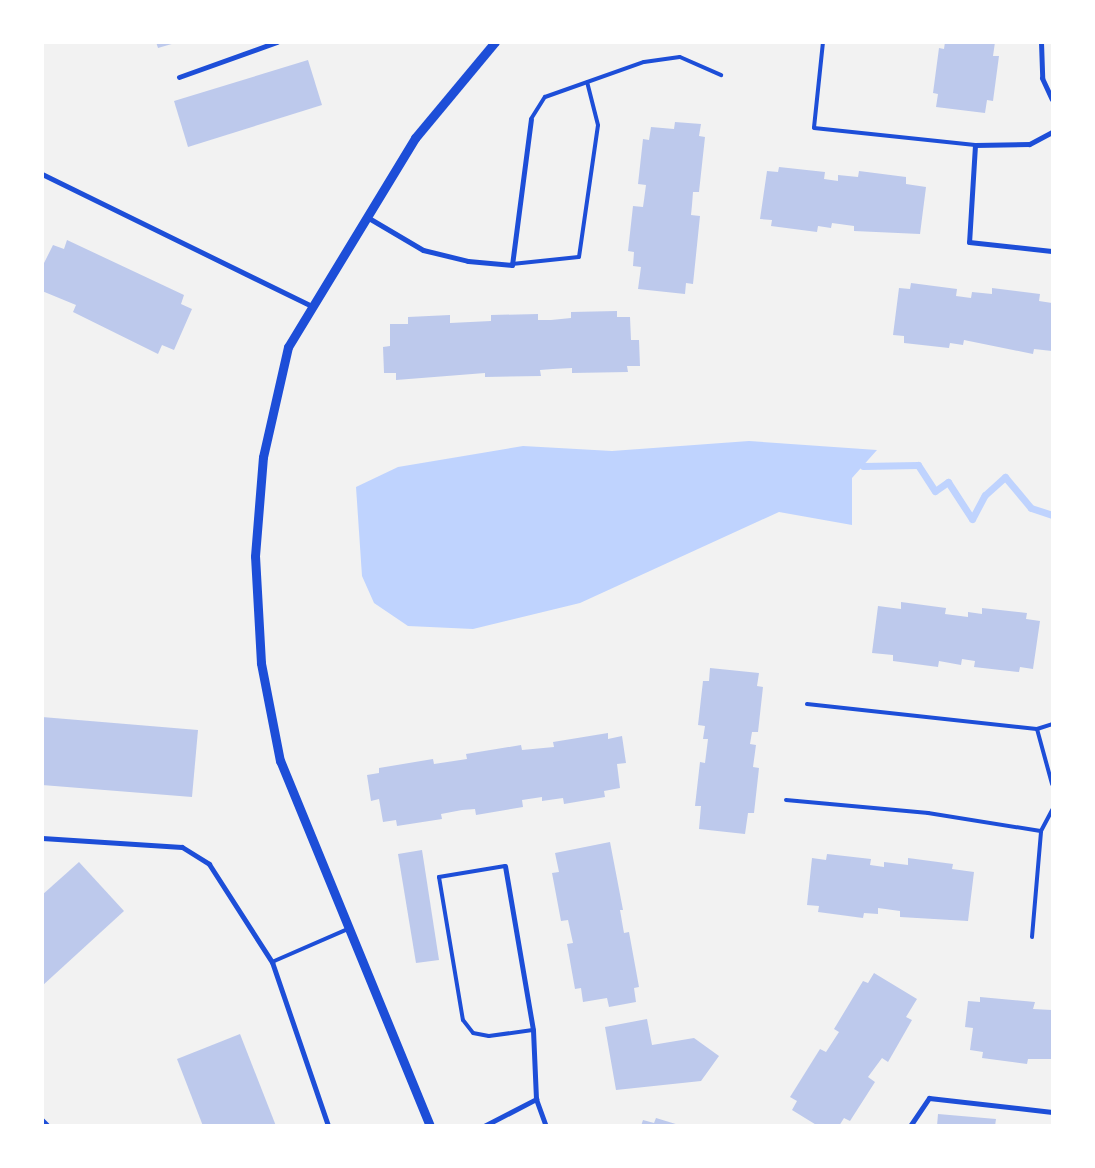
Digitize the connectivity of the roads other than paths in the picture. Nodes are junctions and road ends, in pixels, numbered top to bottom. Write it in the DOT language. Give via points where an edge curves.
graph roads {
  1 [pos="277,42"];
  2 [pos="495,42"];
  3 [pos="823,42"];
  4 [pos="1041,42"];
  5 [pos="721,75"];
  6 [pos="179,77"];
  7 [pos="587,82"];
  8 [pos="1052,100"];
  9 [pos="530,120"];
  10 [pos="1052,132"];
  11 [pos="975,145"];
  12 [pos="42,174"];
  13 [pos="367,217"];
  14 [pos="1052,251"];
  15 [pos="512,264"];
  16 [pos="312,307"];
  17 [pos="807,704"];
  18 [pos="1052,724"];
  19 [pos="1037,729"];
  20 [pos="1052,784"];
  21 [pos="786,800"];
  22 [pos="1052,810"];
  23 [pos="1041,831"];
  24 [pos="42,838"];
  25 [pos="505,866"];
  26 [pos="349,929"];
  27 [pos="1032,937"];
  28 [pos="272,962"];
  29 [pos="533,1030"];
  30 [pos="536,1099"];
  31 [pos="1052,1112"];
  32 [pos="42,1120"];
  33 [pos="48,1126"];
  34 [pos="328,1126"];
  35 [pos="430,1126"];
  36 [pos="484,1126"];
  37 [pos="546,1126"];
  38 [pos="910,1126"];
  1 -- 6 [label="street"];
  2 -- 13 [label="street" via="414,138"];
  3 -- 11 [label="lane" via="814,128"];
  4 -- 8 [label="street" via="1042,78"];
  5 -- 7 [label="lane" via="680,57 644,62"];
  7 -- 9 [label="lane" via="545,97"];
  7 -- 15 [label="lane" via="598,126 579,257"];
  9 -- 15 [label="street"];
  10 -- 11 [label="street" via="1030,144"];
  11 -- 14 [label="street" via="969,242"];
  12 -- 16 [label="street"];
  13 -- 15 [label="street" via="423,250 468,261"];
  13 -- 16 [label="street"];
  16 -- 26 [label="street" via="288,348 264,457 254,556 258,624 261,664 280,761"];
  17 -- 19 [label="lane"];
  18 -- 19 [label="lane"];
  19 -- 20 [label="lane"];
  21 -- 23 [label="lane" via="928,813"];
  22 -- 23 [label="lane"];
  23 -- 27 [label="lane"];
  24 -- 28 [label="street" via="182,847 209,864"];
  25 -- 29 [label="street"];
  25 -- 29 [label="lane" via="439,877 463,1020 473,1032 489,1036"];
  26 -- 28 [label="lane"];
  26 -- 35 [label="street"];
  28 -- 34 [label="street"];
  29 -- 30 [label="street"];
  30 -- 36 [label="street"];
  30 -- 37 [label="street"];
  31 -- 38 [label="street" via="929,1098"];
  32 -- 33 [label="street"];
}
